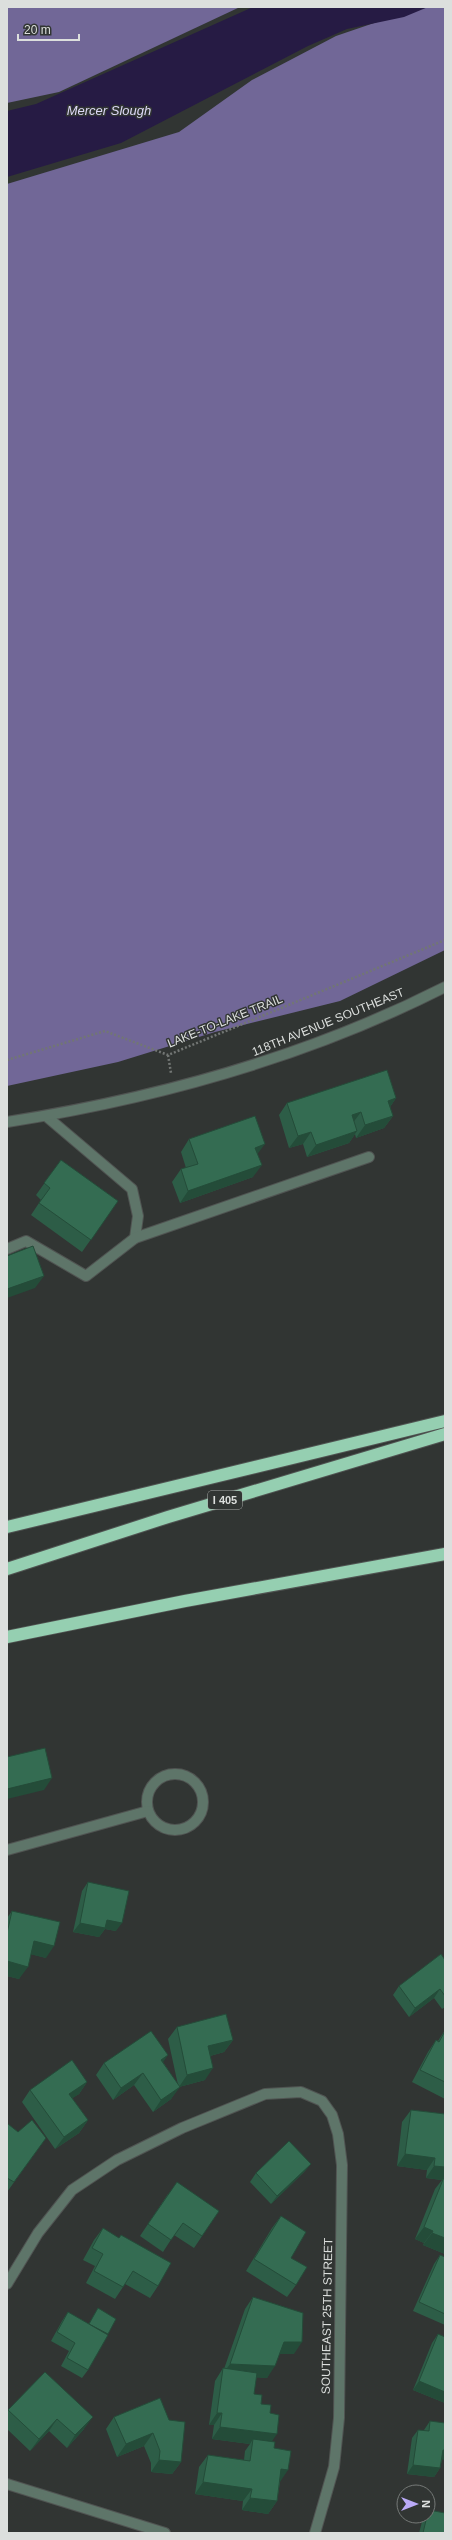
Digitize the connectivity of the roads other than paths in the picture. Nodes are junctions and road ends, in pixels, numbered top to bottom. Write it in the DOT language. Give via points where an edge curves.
graph roads {
  1 [pos="445,987"];
  2 [pos="46,1116"];
  3 [pos="7,1122"];
  4 [pos="369,1157"];
  5 [pos="135,1238"];
  6 [pos="7,1249"];
  7 [pos="445,1421"];
  8 [pos="445,1434"];
  9 [pos="7,1527"];
  10 [pos="445,1554"];
  11 [pos="7,1569"];
  12 [pos="7,1637"];
  13 [pos="148,1811"];
  14 [pos="7,1850"];
  15 [pos="7,2284"];
  16 [pos="7,2484"];
  17 [pos="165,2533"];
  18 [pos="315,2533"];
  1 -- 2 [label="street, 118TH AVENUE SOUTHEAST" via="320,1042 244,1069 174,1089"];
  2 -- 3 [label="street, 118TH AVENUE SOUTHEAST"];
  2 -- 5 [label="street" via="132,1189 138,1216"];
  4 -- 5 [label="street"];
  5 -- 6 [label="street" via="86,1276 26,1241"];
  7 -- 9 [label="highway"];
  8 -- 11 [label="highway, I 405" via="168,1517"];
  10 -- 12 [label="highway" via="185,1601"];
  13 -- 13 [label="street" via="148,1793 152,1785 166,1775 175,1773 192,1778 202,1793 202,1812 189,1827 180,1830 160,1826"];
  13 -- 14 [label="street"];
  15 -- 18 [label="street, SOUTHEAST 25TH STREET" via="38,2233 72,2190 117,2160 182,2128 265,2094 301,2092 322,2100 332,2115 338,2134 342,2165 339,2418 334,2467"];
  16 -- 17 [label="street"];
}
